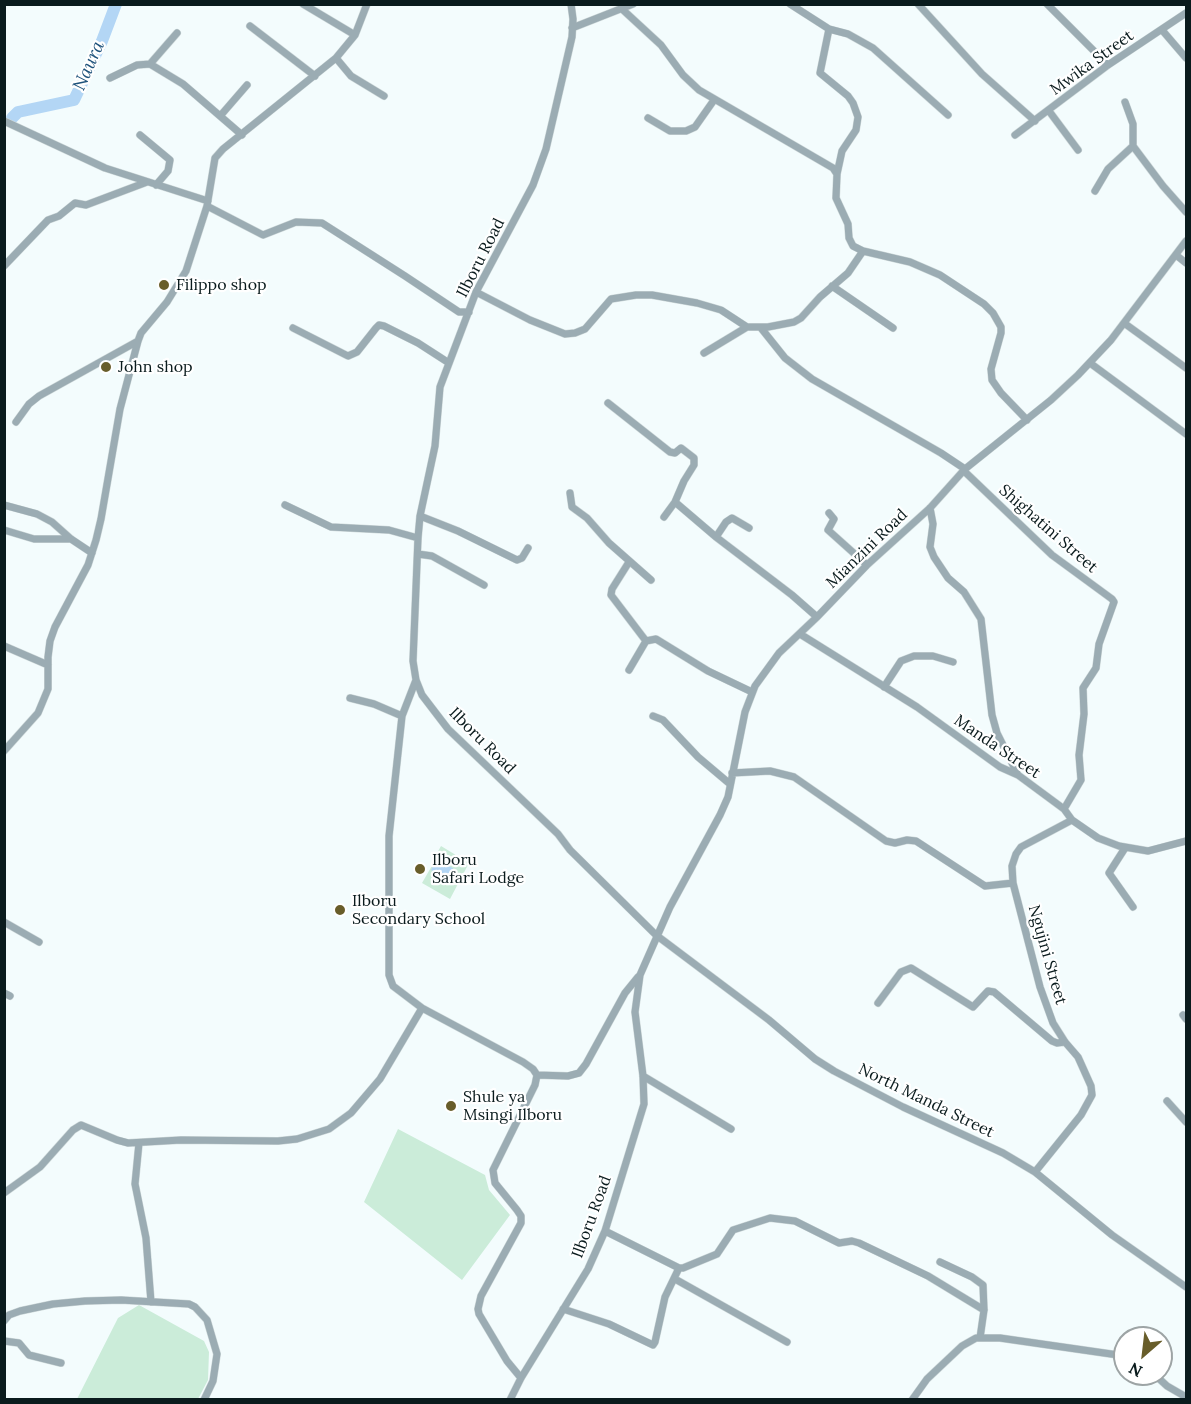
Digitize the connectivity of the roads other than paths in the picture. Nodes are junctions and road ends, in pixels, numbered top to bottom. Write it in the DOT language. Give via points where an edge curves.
graph roads {
  1 [pos="303,4"];
  2 [pos="367,4"];
  3 [pos="571,4"];
  4 [pos="633,4"];
  5 [pos="790,4"];
  6 [pos="918,4"];
  7 [pos="1047,4"];
  8 [pos="622,9"];
  9 [pos="1186,13"];
  10 [pos="250,26"];
  11 [pos="572,28"];
  12 [pos="829,29"];
  13 [pos="1162,30"];
  14 [pos="177,33"];
  15 [pos="354,35"];
  16 [pos="336,58"];
  17 [pos="1186,58"];
  18 [pos="150,64"];
  19 [pos="1108,65"];
  20 [pos="315,76"];
  21 [pos="110,78"];
  22 [pos="246,85"];
  23 [pos="384,96"];
  24 [pos="714,100"];
  25 [pos="1125,102"];
  26 [pos="1049,111"];
  27 [pos="221,115"];
  28 [pos="948,115"];
  29 [pos="648,118"];
  30 [pos="4,121"];
  31 [pos="1035,121"];
  32 [pos="140,135"];
  33 [pos="242,135"];
  34 [pos="1015,135"];
  35 [pos="1133,146"];
  36 [pos="1078,150"];
  37 [pos="837,174"];
  38 [pos="147,182"];
  39 [pos="156,185"];
  40 [pos="1095,191"];
  41 [pos="208,204"];
  42 [pos="1186,212"];
  43 [pos="1186,241"];
  44 [pos="863,251"];
  45 [pos="1176,255"];
  46 [pos="1186,263"];
  47 [pos="4,266"];
  48 [pos="832,286"];
  49 [pos="476,292"];
  50 [pos="469,312"];
  51 [pos="1124,323"];
  52 [pos="747,327"];
  53 [pos="760,327"];
  54 [pos="293,328"];
  55 [pos="893,328"];
  56 [pos="138,341"];
  57 [pos="704,353"];
  58 [pos="449,363"];
  59 [pos="1090,363"];
  60 [pos="1186,368"];
  61 [pos="608,403"];
  62 [pos="1027,420"];
  63 [pos="16,422"];
  64 [pos="1186,434"];
  65 [pos="964,470"];
  66 [pos="570,493"];
  67 [pos="675,502"];
  68 [pos="4,505"];
  69 [pos="285,505"];
  70 [pos="930,508"];
  71 [pos="829,513"];
  72 [pos="420,516"];
  73 [pos="664,517"];
  74 [pos="749,528"];
  75 [pos="4,530"];
  76 [pos="716,537"];
  77 [pos="417,538"];
  78 [pos="71,539"];
  79 [pos="528,548"];
  80 [pos="92,553"];
  81 [pos="418,554"];
  82 [pos="629,562"];
  83 [pos="867,565"];
  84 [pos="651,580"];
  85 [pos="484,585"];
  86 [pos="817,617"];
  87 [pos="800,634"];
  88 [pos="646,641"];
  89 [pos="4,646"];
  90 [pos="953,662"];
  91 [pos="48,665"];
  92 [pos="629,670"];
  93 [pos="416,680"];
  94 [pos="884,687"];
  95 [pos="752,692"];
  96 [pos="350,698"];
  97 [pos="402,716"];
  98 [pos="653,716"];
  99 [pos="4,751"];
  100 [pos="732,773"];
  101 [pos="1018,775"];
  102 [pos="730,784"];
  103 [pos="1064,809"];
  104 [pos="1072,820"];
  105 [pos="1186,842"];
  106 [pos="1125,848"];
  107 [pos="1013,883"];
  108 [pos="1133,907"];
  109 [pos="4,922"];
  110 [pos="656,935"];
  111 [pos="39,942"];
  112 [pos="640,975"];
  113 [pos="878,1002"];
  114 [pos="422,1008"];
  115 [pos="1065,1042"];
  116 [pos="537,1075"];
  117 [pos="643,1076"];
  118 [pos="1167,1101"];
  119 [pos="1186,1108"];
  120 [pos="1179,1114"];
  121 [pos="1186,1122"];
  122 [pos="731,1129"];
  123 [pos="139,1143"];
  124 [pos="1035,1172"];
  125 [pos="4,1193"];
  126 [pos="605,1231"];
  127 [pos="940,1262"];
  128 [pos="679,1268"];
  129 [pos="675,1279"];
  130 [pos="1186,1287"];
  131 [pos="151,1302"];
  132 [pos="563,1309"];
  133 [pos="984,1310"];
  134 [pos="4,1321"];
  135 [pos="980,1338"];
  136 [pos="4,1341"];
  137 [pos="787,1342"];
  138 [pos="1113,1354"];
  139 [pos="61,1363"];
  140 [pos="521,1378"];
  141 [pos="1167,1386"];
  142 [pos="1186,1397"];
  143 [pos="204,1400"];
  144 [pos="510,1400"];
  145 [pos="912,1400"];
  1 -- 15 [label="street"];
  2 -- 15 [label="street"];
  3 -- 11 [label="street, Ilboru Road"];
  4 -- 8 [label="street"];
  5 -- 12 [label="street"];
  6 -- 31 [label="street" via="982,74"];
  7 -- 19 [label="street"];
  8 -- 11 [label="street"];
  8 -- 24 [label="street" via="661,45 691,84"];
  9 -- 13 [label="street, Mwika Street"];
  10 -- 20 [label="street"];
  11 -- 49 [label="street, Ilboru Road" via="549,135 533,185"];
  12 -- 28 [label="street" via="873,48"];
  12 -- 37 [label="street" via="820,73 848,96 858,117"];
  13 -- 17 [label="street"];
  13 -- 19 [label="street, Mwika Street"];
  14 -- 18 [label="street"];
  15 -- 16 [label="street"];
  16 -- 20 [label="street"];
  16 -- 23 [label="street" via="351,76"];
  18 -- 21 [label="street" via="136,65"];
  18 -- 27 [label="street"];
  19 -- 26 [label="street, Mwika Street"];
  20 -- 33 [label="street"];
  22 -- 27 [label="street"];
  24 -- 29 [label="street" via="695,127 686,131 670,130"];
  24 -- 37 [label="street" via="833,168"];
  25 -- 35 [label="street"];
  26 -- 31 [label="street, Mwika Street"];
  26 -- 36 [label="street"];
  27 -- 33 [label="street"];
  30 -- 38 [label="street" via="84,159"];
  31 -- 34 [label="street, Mwika Street"];
  32 -- 39 [label="street" via="170,160 168,171"];
  33 -- 41 [label="street" via="215,158"];
  35 -- 40 [label="street" via="1108,169"];
  35 -- 42 [label="street"];
  37 -- 44 [label="street" via="836,198 848,224 849,238 853,246"];
  38 -- 39 [label="street"];
  38 -- 47 [label="street" via="86,205 75,203 48,220"];
  39 -- 41 [label="street"];
  41 -- 50 [label="street" via="263,235 296,222 322,223 459,312"];
  41 -- 56 [label="street" via="186,271"];
  43 -- 45 [label="street, Mianzini Road"];
  44 -- 48 [label="street" via="848,273"];
  44 -- 62 [label="street" via="910,262 940,275 993,313 1001,333 991,369 992,380"];
  45 -- 46 [label="street"];
  45 -- 51 [label="street, Mianzini Road"];
  48 -- 53 [label="street" via="801,318"];
  48 -- 55 [label="street"];
  49 -- 50 [label="street, Ilboru Road"];
  49 -- 52 [label="street" via="565,334 585,329 611,299 636,295 697,303 721,310"];
  50 -- 58 [label="street, Ilboru Road"];
  51 -- 59 [label="street, Mianzini Road"];
  51 -- 60 [label="street"];
  52 -- 53 [label="street"];
  52 -- 57 [label="street"];
  53 -- 65 [label="street" via="785,358 812,379"];
  54 -- 58 [label="street" via="348,356 357,352 376,328 384,326"];
  56 -- 63 [label="street" via="39,396"];
  56 -- 80 [label="street" via="120,409"];
  58 -- 72 [label="street, Ilboru Road" via="440,387 435,446"];
  59 -- 62 [label="street, Mianzini Road"];
  59 -- 64 [label="street"];
  61 -- 67 [label="street" via="670,452 681,448 694,458"];
  62 -- 65 [label="street, Mianzini Road"];
  65 -- 70 [label="street, Mianzini Road"];
  65 -- 103 [label="street, Shighatini Street" via="1052,555 1114,602 1099,644 1096,668 1083,688 1081,780"];
  66 -- 82 [label="street" via="572,507"];
  67 -- 73 [label="street"];
  67 -- 76 [label="street"];
  68 -- 78 [label="street" via="37,514"];
  69 -- 77 [label="street" via="331,527 389,530"];
  70 -- 83 [label="street, Mianzini Road"];
  70 -- 101 [label="street" via="930,547 934,557 981,619 992,715"];
  71 -- 83 [label="street" via="834,519 828,530"];
  72 -- 77 [label="street, Ilboru Road"];
  72 -- 79 [label="street" via="517,560"];
  74 -- 76 [label="street" via="732,518"];
  75 -- 78 [label="street" via="34,539"];
  76 -- 86 [label="street"];
  77 -- 81 [label="street, Ilboru Road"];
  78 -- 80 [label="street"];
  80 -- 91 [label="street" via="55,627"];
  81 -- 85 [label="street" via="432,556"];
  81 -- 93 [label="street, Ilboru Road" via="413,661"];
  82 -- 84 [label="street"];
  82 -- 88 [label="street" via="611,595"];
  83 -- 86 [label="street, Mianzini Road"];
  86 -- 87 [label="street, Mianzini Road"];
  87 -- 94 [label="street, Manda Street"];
  87 -- 95 [label="street, Mianzini Road" via="779,653"];
  88 -- 92 [label="street"];
  88 -- 95 [label="street" via="656,639"];
  89 -- 91 [label="street"];
  90 -- 94 [label="street" via="914,656 902,661"];
  91 -- 99 [label="street" via="48,689 42,707"];
  93 -- 97 [label="street"];
  93 -- 110 [label="street, Ilboru Road" via="448,729"];
  94 -- 101 [label="street, Manda Street" via="1000,767"];
  95 -- 100 [label="street, Mianzini Road"];
  96 -- 97 [label="street"];
  97 -- 114 [label="street" via="388,836 389,975 393,986"];
  98 -- 102 [label="street" via="663,720"];
  100 -- 102 [label="street, Mianzini Road"];
  100 -- 107 [label="street" via="770,771 794,777 886,841 916,841 985,886"];
  101 -- 103 [label="street, Manda Street"];
  102 -- 110 [label="street, Mianzini Road" via="720,815"];
  103 -- 104 [label="street, Manda Street"];
  104 -- 106 [label="street, Manda Street" via="1098,838"];
  104 -- 107 [label="street, Ngujini Street" via="1022,847 1012,866"];
  105 -- 106 [label="street, Manda Street" via="1148,850"];
  106 -- 108 [label="street" via="1109,873"];
  107 -- 115 [label="street, Ngujini Street" via="1036,976 1053,1023"];
  109 -- 111 [label="street"];
  110 -- 112 [label="street, Ilboru Road"];
  110 -- 124 [label="street, North Manda Street" via="834,1071"];
  112 -- 116 [label="street" via="625,993 579,1073"];
  112 -- 117 [label="street, Ilboru Road" via="635,1011"];
  113 -- 115 [label="street" via="901,972 911,968 973,1006 988,991 994,992 1052,1041"];
  114 -- 116 [label="street" via="523,1062"];
  114 -- 123 [label="street" via="380,1078 351,1113 329,1129 278,1141"];
  115 -- 124 [label="street, Ngujini Street" via="1078,1057 1092,1095 1081,1115"];
  116 -- 140 [label="street" via="493,1170 495,1183 521,1216 521,1223 481,1296 478,1309"];
  117 -- 122 [label="street"];
  117 -- 126 [label="street, Ilboru Road" via="644,1104"];
  118 -- 120 [label="street"];
  119 -- 120 [label="street"];
  120 -- 121 [label="street"];
  123 -- 125 [label="street" via="117,1140 81,1125 40,1167"];
  123 -- 131 [label="street" via="135,1184 146,1238"];
  124 -- 130 [label="street, North Manda Street" via="1112,1235"];
  126 -- 128 [label="street"];
  126 -- 132 [label="street, Ilboru Road" via="588,1269"];
  127 -- 133 [label="street" via="981,1282"];
  128 -- 129 [label="street"];
  128 -- 133 [label="street" via="717,1254 733,1230 770,1218 784,1218 839,1243 859,1243 928,1276"];
  129 -- 132 [label="street" via="665,1297 653,1345 609,1324"];
  129 -- 137 [label="street"];
  131 -- 134 [label="street" via="98,1300 53,1304 13,1313"];
  131 -- 143 [label="street" via="189,1304 207,1320 218,1354 213,1381"];
  132 -- 140 [label="street, Ilboru Road"];
  133 -- 135 [label="street"];
  135 -- 138 [label="street"];
  135 -- 145 [label="street" via="962,1346 927,1379"];
  136 -- 139 [label="street" via="19,1343 29,1356"];
  140 -- 144 [label="street, Ilboru Road"];
  141 -- 142 [label="street"];
}
